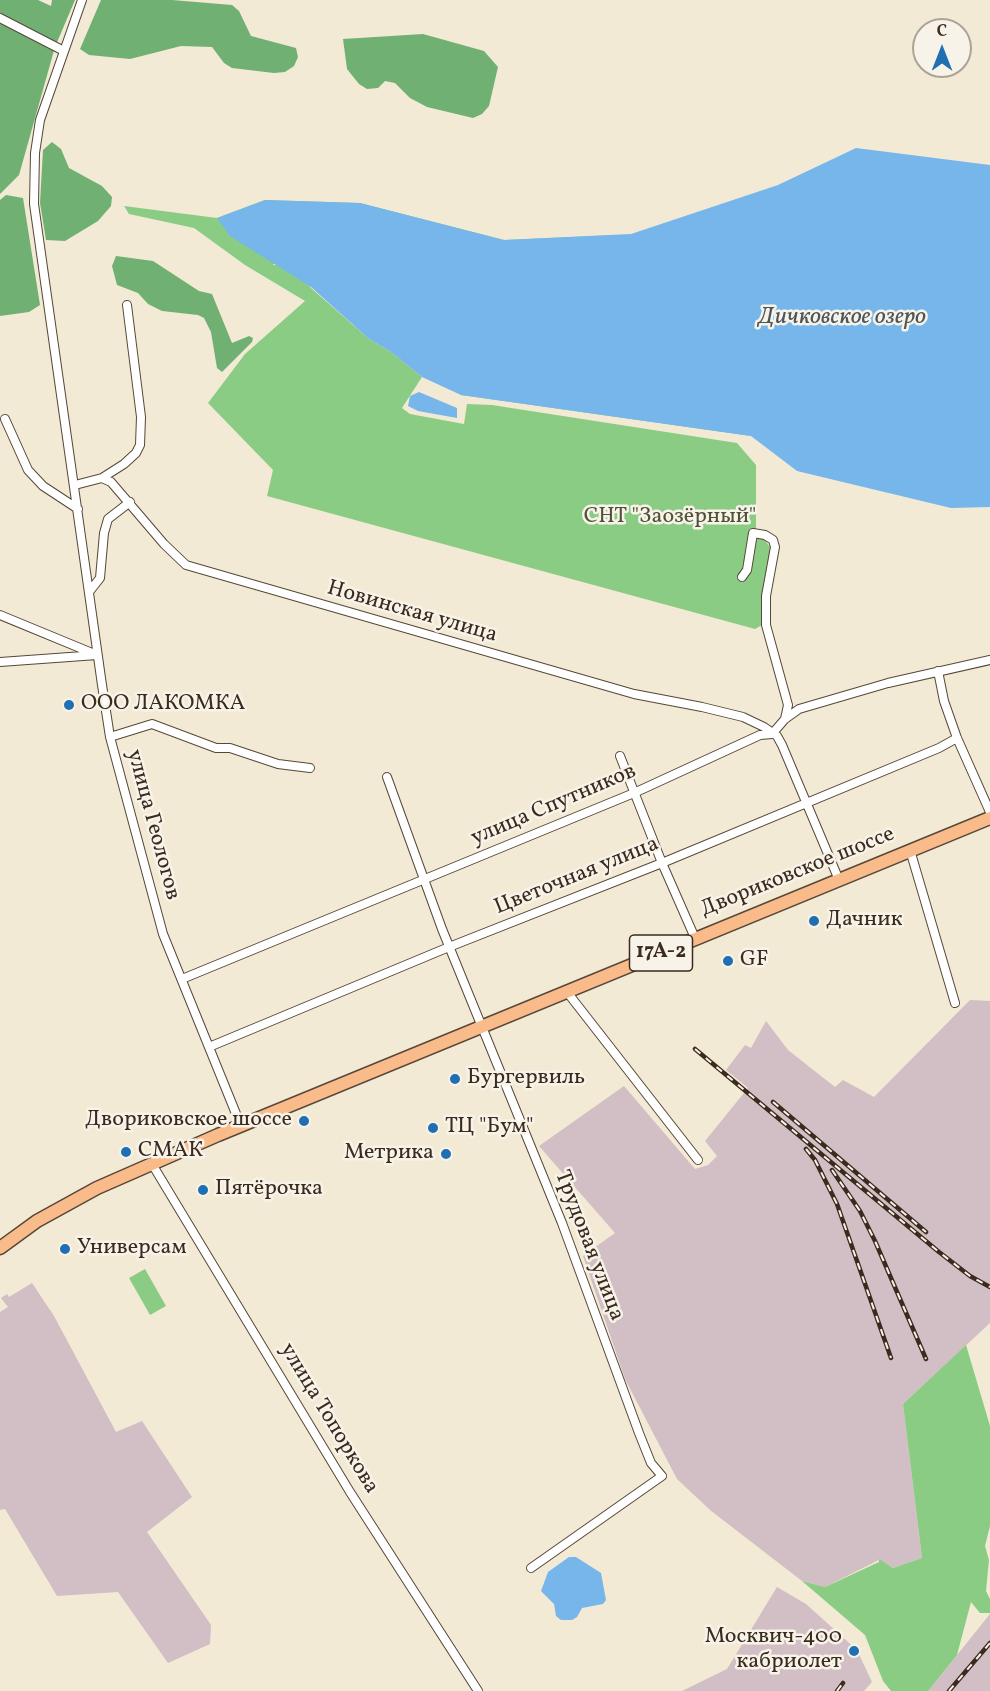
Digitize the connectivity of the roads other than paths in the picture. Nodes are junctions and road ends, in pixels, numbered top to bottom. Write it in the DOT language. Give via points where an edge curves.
graph roads {
  1 [pos="82,0"];
  2 [pos="0,18"];
  3 [pos="64,51"];
  4 [pos="127,305"];
  5 [pos="5,419"];
  6 [pos="102,478"];
  7 [pos="75,485"];
  8 [pos="129,502"];
  9 [pos="78,509"];
  10 [pos="742,577"];
  11 [pos="89,592"];
  12 [pos="0,615"];
  13 [pos="98,655"];
  14 [pos="990,660"];
  15 [pos="0,662"];
  16 [pos="938,671"];
  17 [pos="785,719"];
  18 [pos="772,734"];
  19 [pos="110,737"];
  20 [pos="957,738"];
  21 [pos="620,756"];
  22 [pos="310,768"];
  23 [pos="387,777"];
  24 [pos="634,793"];
  25 [pos="806,803"];
  26 [pos="989,818"];
  27 [pos="910,850"];
  28 [pos="662,863"];
  29 [pos="424,880"];
  30 [pos="839,880"];
  31 [pos="695,938"];
  32 [pos="449,947"];
  33 [pos="182,979"];
  34 [pos="567,992"];
  35 [pos="954,1003"];
  36 [pos="482,1027"];
  37 [pos="209,1047"];
  38 [pos="241,1126"];
  39 [pos="698,1160"];
  40 [pos="152,1164"];
  41 [pos="0,1248"];
  42 [pos="531,1568"];
  43 [pos="478,1691"];
  1 -- 3 [label="street, улица Геологов"];
  2 -- 3 [label="street"];
  3 -- 7 [label="street, улица Геологов" via="40,120 34,204"];
  4 -- 6 [label="street" via="141,417 140,445 124,464"];
  5 -- 9 [label="street" via="28,470 43,486"];
  6 -- 7 [label="street"];
  6 -- 8 [label="street, Новинская улица"];
  7 -- 9 [label="street, улица Геологов"];
  8 -- 11 [label="street" via="108,519 100,578"];
  8 -- 18 [label="street, Новинская улица" via="186,565 634,694 743,717"];
  9 -- 11 [label="street, улица Геологов"];
  10 -- 17 [label="street" via="747,570 753,533 773,540 766,625 788,705"];
  11 -- 13 [label="street, улица Геологов"];
  12 -- 13 [label="street"];
  13 -- 15 [label="street"];
  13 -- 19 [label="street, улица Геологов"];
  14 -- 16 [label="street"];
  16 -- 17 [label="street" via="799,709"];
  16 -- 20 [label="street"];
  17 -- 18 [label="street"];
  18 -- 24 [label="street, улица Спутников" via="760,735"];
  18 -- 25 [label="street" via="782,745"];
  19 -- 22 [label="street" via="152,724 216,748"];
  19 -- 33 [label="street, улица Геологов" via="163,934"];
  20 -- 25 [label="street, Цветочная улица"];
  20 -- 26 [label="street"];
  21 -- 24 [label="street"];
  23 -- 29 [label="street, Трудовая улица"];
  24 -- 28 [label="street"];
  24 -- 29 [label="street, улица Спутников"];
  25 -- 28 [label="street, Цветочная улица"];
  25 -- 30 [label="street"];
  26 -- 27 [label="main road, Двориковское шоссе / 17А-2"];
  27 -- 30 [label="main road, Двориковское шоссе / 17А-2"];
  27 -- 35 [label="street"];
  28 -- 31 [label="street"];
  28 -- 32 [label="street, Цветочная улица"];
  29 -- 32 [label="street, Трудовая улица"];
  29 -- 33 [label="street, улица Спутников"];
  30 -- 31 [label="main road, Двориковское шоссе / 17А-2"];
  31 -- 34 [label="main road, Двориковское шоссе / 17А-2"];
  32 -- 36 [label="street, Трудовая улица"];
  32 -- 37 [label="street, Цветочная улица"];
  33 -- 37 [label="street, улица Геологов"];
  34 -- 36 [label="main road, Двориковское шоссе / 17А-2"];
  34 -- 39 [label="street"];
  36 -- 38 [label="main road, Двориковское шоссе / 17А-2"];
  36 -- 42 [label="street, Трудовая улица" via="562,1223 643,1443 662,1476"];
  37 -- 38 [label="street, улица Геологов"];
  38 -- 40 [label="main road, Двориковское шоссе"];
  40 -- 41 [label="main road, Двориковское шоссе" via="80,1196"];
  40 -- 43 [label="street, улица Топоркова" via="350,1492"];
}
